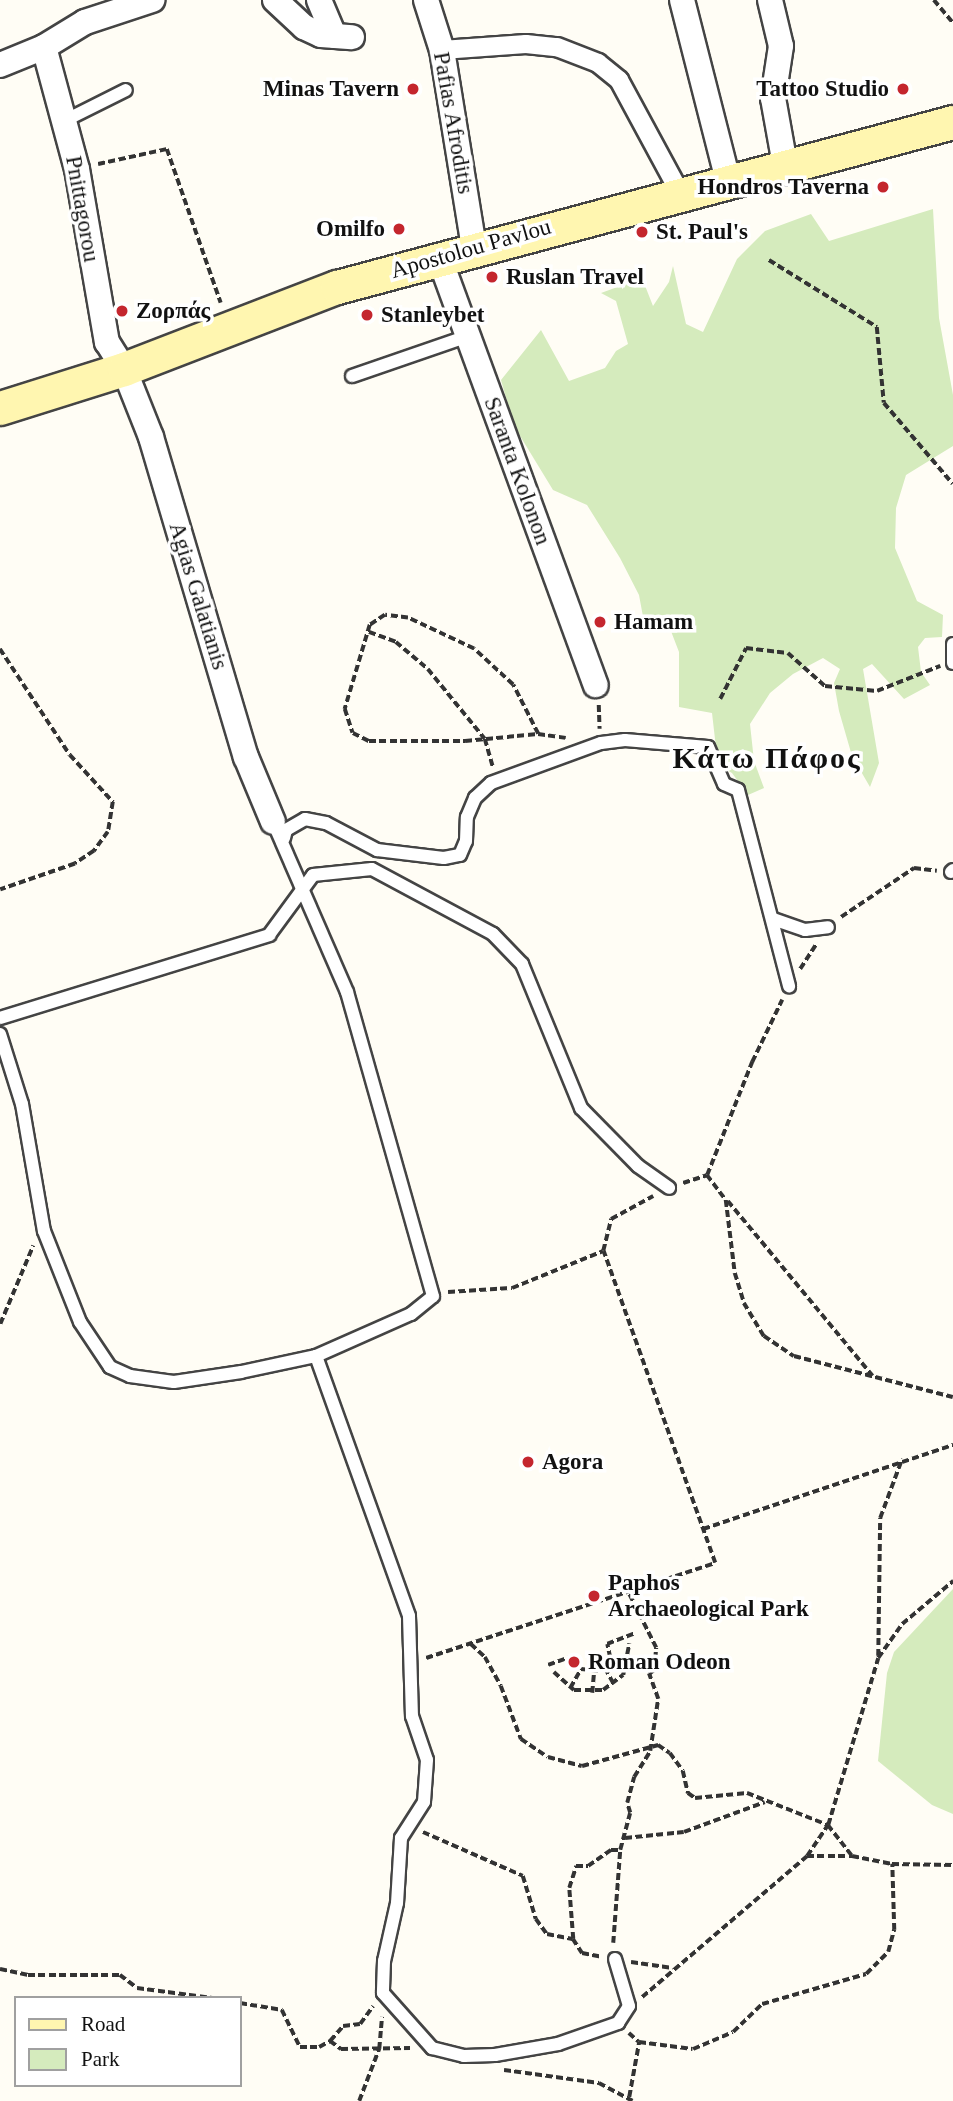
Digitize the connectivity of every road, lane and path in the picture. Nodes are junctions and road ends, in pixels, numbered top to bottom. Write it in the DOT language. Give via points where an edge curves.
graph roads {
  1 [pos="152,0"];
  2 [pos="275,0"];
  3 [pos="319,0"];
  4 [pos="426,0"];
  5 [pos="682,0"];
  6 [pos="770,0"];
  7 [pos="934,0"];
  8 [pos="80,11"];
  9 [pos="953,23"];
  10 [pos="44,47"];
  11 [pos="442,50"];
  12 [pos="0,65"];
  13 [pos="126,90"];
  14 [pos="64,121"];
  15 [pos="953,122"];
  16 [pos="785,165"];
  17 [pos="77,169"];
  18 [pos="728,180"];
  19 [pos="680,193"];
  20 [pos="474,247"];
  21 [pos="439,257"];
  22 [pos="769,260"];
  23 [pos="229,328"];
  24 [pos="468,336"];
  25 [pos="124,369"];
  26 [pos="352,376"];
  27 [pos="0,408"];
  28 [pos="953,484"];
  29 [pos="369,632"];
  30 [pos="953,644"];
  31 [pos="0,649"];
  32 [pos="952,662"];
  33 [pos="596,685"];
  34 [pos="720,699"];
  35 [pos="538,734"];
  36 [pos="485,739"];
  37 [pos="601,743"];
  38 [pos="491,783"];
  39 [pos="278,830"];
  40 [pos="952,871"];
  41 [pos="303,887"];
  42 [pos="0,890"];
  43 [pos="773,919"];
  44 [pos="828,927"];
  45 [pos="789,986"];
  46 [pos="0,1018"];
  47 [pos="0,1034"];
  48 [pos="707,1175"];
  49 [pos="669,1188"];
  50 [pos="726,1200"];
  51 [pos="44,1231"];
  52 [pos="603,1251"];
  53 [pos="433,1296"];
  54 [pos="0,1324"];
  55 [pos="316,1356"];
  56 [pos="874,1377"];
  57 [pos="953,1397"];
  58 [pos="953,1445"];
  59 [pos="902,1459"];
  60 [pos="703,1529"];
  61 [pos="953,1581"];
  62 [pos="628,1592"];
  63 [pos="635,1633"];
  64 [pos="471,1644"];
  65 [pos="629,1644"];
  66 [pos="611,1658"];
  67 [pos="878,1658"];
  68 [pos="409,1664"];
  69 [pos="628,1664"];
  70 [pos="548,1665"];
  71 [pos="605,1668"];
  72 [pos="581,1669"];
  73 [pos="554,1672"];
  74 [pos="594,1672"];
  75 [pos="614,1684"];
  76 [pos="570,1688"];
  77 [pos="592,1693"];
  78 [pos="650,1751"];
  79 [pos="767,1801"];
  80 [pos="828,1825"];
  81 [pos="408,1826"];
  82 [pos="625,1838"];
  83 [pos="620,1850"];
  84 [pos="807,1856"];
  85 [pos="852,1856"];
  86 [pos="892,1864"];
  87 [pos="953,1865"];
  88 [pos="573,1940"];
  89 [pos="615,1959"];
  90 [pos="673,1968"];
  91 [pos="0,1969"];
  92 [pos="383,1993"];
  93 [pos="197,1996"];
  94 [pos="242,2003"];
  95 [pos="629,2006"];
  96 [pos="618,2023"];
  97 [pos="330,2041"];
  98 [pos="639,2042"];
  99 [pos="432,2048"];
  100 [pos="379,2049"];
  101 [pos="494,2069"];
  102 [pos="631,2099"];
  103 [pos="359,2101"];
  1 -- 8 [label="street"];
  2 -- 3 [label="street" via="304,27 343,36"];
  4 -- 11 [label="street, Pafias Afroditis"];
  5 -- 18 [label="street"];
  6 -- 16 [label="street" via="781,46 773,98"];
  7 -- 9 [label="path"];
  8 -- 10 [label="street"];
  10 -- 12 [label="street"];
  10 -- 14 [label="street, Pnittagorou"];
  11 -- 19 [label="street" via="526,44 557,47 598,63 619,80"];
  11 -- 20 [label="street, Pafias Afroditis"];
  13 -- 14 [label="lane"];
  14 -- 17 [label="street, Pnittagorou"];
  15 -- 16 [label="main road, Apostolou Pavlou"];
  16 -- 18 [label="main road, Apostolou Pavlou"];
  17 -- 23 [label="path" via="167,149"];
  17 -- 25 [label="street, Pnittagorou" via="107,342"];
  18 -- 19 [label="main road, Apostolou Pavlou"];
  19 -- 20 [label="main road, Apostolou Pavlou" via="634,200"];
  20 -- 21 [label="main road, Apostolou Pavlou"];
  21 -- 23 [label="main road, Apostolou Pavlou" via="337,287"];
  21 -- 24 [label="street, Saranta Kolonon"];
  22 -- 28 [label="path" via="877,327 884,402"];
  23 -- 25 [label="main road, Apostolou Pavlou"];
  24 -- 26 [label="lane"];
  24 -- 33 [label="street, Saranta Kolonon"];
  25 -- 27 [label="main road, Apostolou Pavlou"];
  25 -- 39 [label="street, Agias Galatianis" via="151,437 246,757"];
  29 -- 35 [label="path" via="370,625 385,615 408,618 474,649 513,685"];
  29 -- 36 [label="path" via="380,632 415,657"];
  29 -- 36 [label="path" via="345,709 353,733 369,741"];
  30 -- 32 [label="lane"];
  31 -- 42 [label="path" via="70,755 113,802 108,832 94,851 75,864"];
  32 -- 34 [label="path" via="877,691 825,686 788,653 746,648"];
  33 -- 37 [label="path"];
  35 -- 36 [label="path"];
  35 -- 37 [label="path"];
  36 -- 38 [label="path" via="493,763"];
  37 -- 38 [label="lane"];
  37 -- 43 [label="lane" via="625,740 708,747 724,784 738,790"];
  38 -- 39 [label="lane" via="475,799 467,817 460,855 444,858 377,850 326,823 305,819"];
  39 -- 41 [label="lane"];
  40 -- 44 [label="path" via="914,869"];
  41 -- 46 [label="lane" via="289,914 269,935"];
  41 -- 49 [label="lane" via="313,875 372,869 493,934 522,964 581,1108 638,1166"];
  41 -- 53 [label="lane" via="347,992"];
  43 -- 44 [label="lane" via="805,930"];
  43 -- 45 [label="lane"];
  44 -- 45 [label="path"];
  45 -- 48 [label="path" via="752,1062"];
  47 -- 51 [label="lane" via="22,1104"];
  48 -- 49 [label="path"];
  48 -- 50 [label="path"];
  49 -- 52 [label="path" via="611,1219"];
  50 -- 56 [label="path"];
  50 -- 56 [label="path" via="735,1273 744,1303 764,1336 794,1356"];
  51 -- 54 [label="path" via="28,1254"];
  51 -- 55 [label="lane" via="80,1322 110,1367 130,1376 174,1381"];
  52 -- 53 [label="path" via="512,1288"];
  52 -- 60 [label="path"];
  53 -- 55 [label="lane" via="411,1314"];
  55 -- 68 [label="lane" via="409,1616"];
  56 -- 57 [label="path"];
  58 -- 59 [label="path"];
  59 -- 60 [label="path"];
  59 -- 67 [label="path" via="880,1518"];
  60 -- 62 [label="path" via="715,1563"];
  61 -- 67 [label="path" via="902,1624"];
  62 -- 64 [label="path"];
  62 -- 78 [label="path" via="656,1648 654,1670 649,1674 658,1699"];
  63 -- 66 [label="path" via="607,1643"];
  64 -- 68 [label="path"];
  64 -- 78 [label="path" via="485,1657 509,1701 521,1739 548,1757 582,1766"];
  65 -- 69 [label="path"];
  66 -- 69 [label="path"];
  66 -- 71 [label="path"];
  67 -- 80 [label="path"];
  68 -- 81 [label="lane" via="412,1716 427,1760 424,1802"];
  69 -- 75 [label="path"];
  70 -- 72 [label="path" via="575,1655"];
  71 -- 74 [label="path"];
  71 -- 75 [label="path"];
  72 -- 74 [label="path"];
  72 -- 76 [label="path"];
  73 -- 76 [label="path"];
  74 -- 77 [label="path"];
  75 -- 77 [label="path"];
  76 -- 77 [label="path"];
  78 -- 79 [label="path" via="658,1745 670,1753 688,1793 695,1798 747,1793"];
  78 -- 82 [label="path" via="634,1777"];
  79 -- 80 [label="path"];
  79 -- 82 [label="path" via="684,1832"];
  80 -- 84 [label="path"];
  80 -- 85 [label="path"];
  81 -- 88 [label="path" via="523,1877 536,1919 547,1934"];
  81 -- 92 [label="lane" via="401,1838 397,1903 384,1961"];
  82 -- 83 [label="path"];
  83 -- 88 [label="path" via="611,1850 600,1861 576,1866 569,1888"];
  83 -- 89 [label="path" via="612,1929"];
  84 -- 85 [label="path"];
  84 -- 90 [label="path"];
  85 -- 86 [label="path"];
  86 -- 87 [label="path"];
  86 -- 98 [label="path" via="894,1930 888,1952 866,1974 762,2004 733,2032 694,2049"];
  88 -- 89 [label="path" via="582,1953"];
  89 -- 90 [label="path"];
  89 -- 95 [label="lane"];
  90 -- 95 [label="path" via="662,1985"];
  91 -- 93 [label="path" via="28,1975 120,1975 137,1988"];
  92 -- 97 [label="path" via="360,2024 343,2026"];
  92 -- 99 [label="lane"];
  92 -- 100 [label="path"];
  94 -- 97 [label="path" via="282,2010 300,2047 319,2047"];
  95 -- 96 [label="lane"];
  96 -- 98 [label="path"];
  96 -- 99 [label="lane" via="558,2044 495,2055 464,2056"];
  97 -- 100 [label="path" via="341,2049"];
  98 -- 102 [label="path"];
  99 -- 100 [label="path"];
  100 -- 103 [label="path"];
  101 -- 102 [label="path" via="599,2083"];
}
